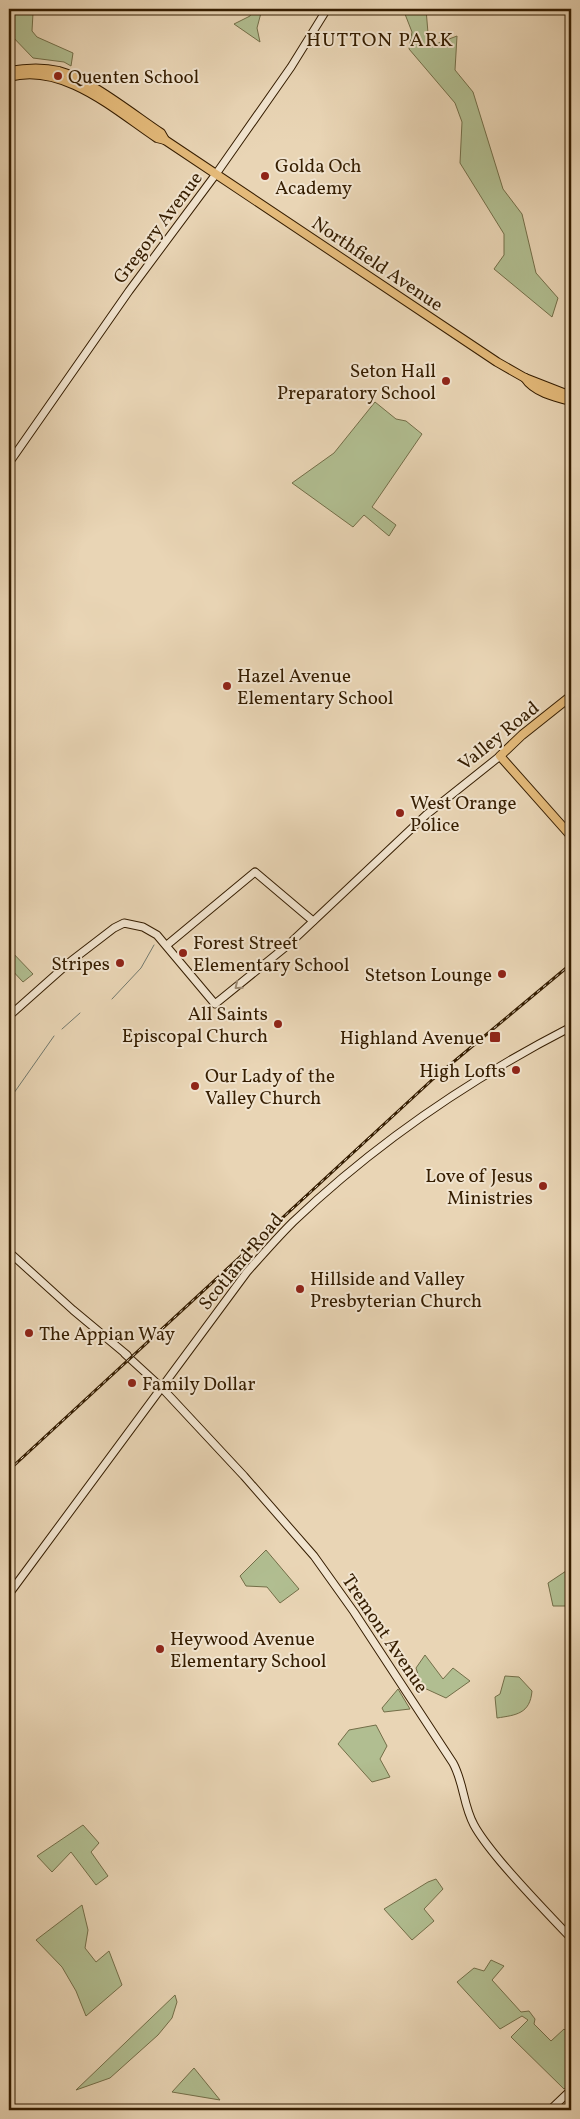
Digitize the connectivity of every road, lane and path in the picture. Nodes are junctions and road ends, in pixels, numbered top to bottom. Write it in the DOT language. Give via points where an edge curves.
graph roads {
  1 [pos="327,9"];
  2 [pos="9,71"];
  3 [pos="9,77"];
  4 [pos="165,140"];
  5 [pos="216,174"];
  6 [pos="525,378"];
  7 [pos="547,394"];
  8 [pos="571,396"];
  9 [pos="571,401"];
  10 [pos="571,407"];
  11 [pos="9,463"];
  12 [pos="571,696"];
  13 [pos="500,756"];
  14 [pos="571,836"];
  15 [pos="313,921"];
  16 [pos="167,945"];
  17 [pos="9,1016"];
  18 [pos="571,1027"];
  19 [pos="9,1252"];
  20 [pos="161,1387"];
  21 [pos="9,1594"];
  22 [pos="571,1938"];
  23 [pos="571,2090"];
  24 [pos="550,2110"];
  1 -- 5 [label="street, Gregory Avenue"];
  2 -- 4 [label="main road, Northfield Avenue" via="37,68 69,74 161,133"];
  3 -- 4 [label="main road, Northfield Avenue" via="36,74 67,81"];
  4 -- 5 [label="main road, Northfield Avenue"];
  5 -- 6 [label="main road, Northfield Avenue"];
  5 -- 11 [label="street, Gregory Avenue" via="129,290"];
  6 -- 7 [label="main road, Northfield Avenue"];
  6 -- 8 [label="main road, Northfield Avenue"];
  7 -- 9 [label="main road, Northfield Avenue"];
  7 -- 10 [label="main road"];
  12 -- 13 [label="main road, Valley Road"];
  13 -- 14 [label="main road"];
  13 -- 15 [label="street, Valley Road" via="426,815"];
  15 -- 16 [label="street" via="255,872"];
  15 -- 16 [label="street, Valley Road, one-way" via="288,946 215,1004"];
  16 -- 17 [label="street" via="150,929 119,925 71,961"];
  18 -- 20 [label="street, Scotland Road" via="457,1092 339,1181 291,1224 247,1272"];
  19 -- 20 [label="street, Tremont Avenue"];
  20 -- 21 [label="street, Scotland Road"];
  20 -- 22 [label="street, Tremont Avenue" via="314,1556 453,1763 460,1776 472,1823 479,1834 520,1885"];
  23 -- 24 [label="street"];
}
